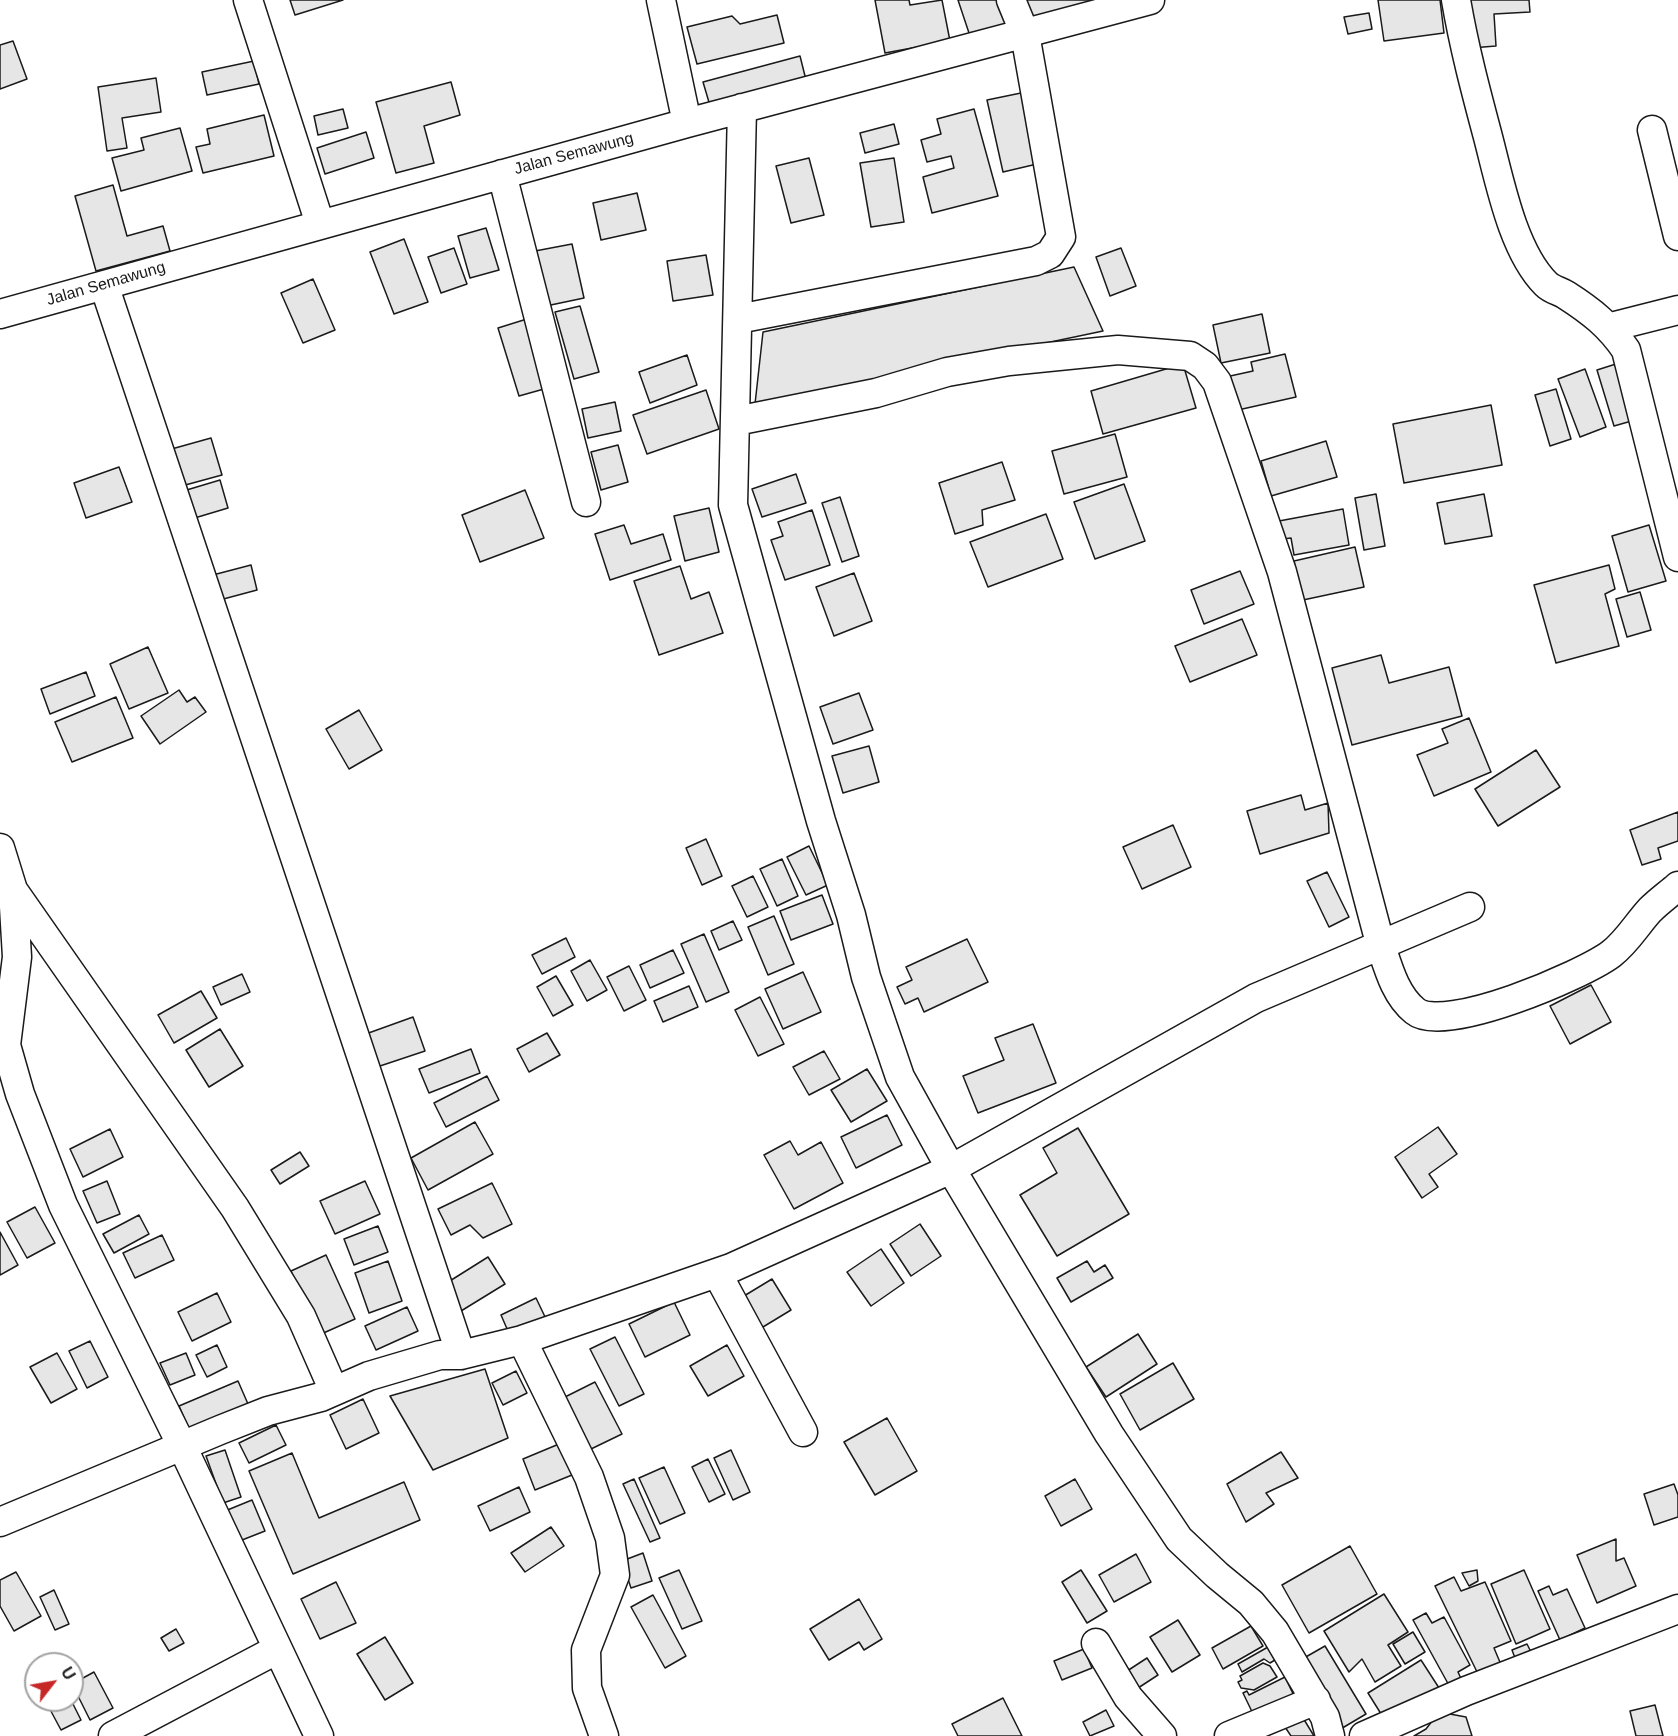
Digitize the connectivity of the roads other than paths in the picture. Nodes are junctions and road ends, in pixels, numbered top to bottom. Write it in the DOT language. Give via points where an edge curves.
graph roads {
  1 [pos="248,0"];
  2 [pos="661,0"];
  3 [pos="1011,0"];
  4 [pos="1150,0"];
  5 [pos="1456,0"];
  6 [pos="1025,34"];
  7 [pos="742,108"];
  8 [pos="687,123"];
  9 [pos="1652,130"];
  10 [pos="502,174"];
  11 [pos="320,225"];
  12 [pos="1678,236"];
  13 [pos="104,285"];
  14 [pos="1678,310"];
  15 [pos="0,314"];
  16 [pos="738,319"];
  17 [pos="1611,327"];
  18 [pos="736,421"];
  19 [pos="586,502"];
  20 [pos="1678,557"];
  21 [pos="0,848"];
  22 [pos="1678,886"];
  23 [pos="14,890"];
  24 [pos="1470,907"];
  25 [pos="1380,943"];
  26 [pos="951,1169"];
  27 [pos="717,1273"];
  28 [pos="522,1340"];
  29 [pos="461,1354"];
  30 [pos="334,1391"];
  31 [pos="803,1432"];
  32 [pos="182,1446"];
  33 [pos="0,1522"];
  34 [pos="1678,1609"];
  35 [pos="1096,1643"];
  36 [pos="276,1650"];
  37 [pos="1316,1700"];
  38 [pos="113,1736"];
  39 [pos="319,1736"];
  40 [pos="603,1736"];
  41 [pos="1162,1736"];
  42 [pos="1229,1736"];
  43 [pos="1330,1736"];
  44 [pos="1364,1736"];
  1 -- 11 [label="street"];
  2 -- 8 [label="street"];
  3 -- 6 [label="street"];
  4 -- 6 [label="street, Jalan Semawung"];
  5 -- 17 [label="street" via="1463,42 1501,186 1528,260 1548,286"];
  6 -- 7 [label="street, Jalan Semawung"];
  6 -- 16 [label="street" via="1061,237 1050,254 1036,261"];
  7 -- 8 [label="street, Jalan Semawung"];
  7 -- 16 [label="street"];
  8 -- 10 [label="street, Jalan Semawung"];
  9 -- 12 [label="street"];
  10 -- 11 [label="street, Jalan Semawung"];
  10 -- 19 [label="street"];
  11 -- 13 [label="street, Jalan Semawung"];
  13 -- 15 [label="street, Jalan Semawung"];
  13 -- 29 [label="street"];
  14 -- 17 [label="street"];
  16 -- 18 [label="street"];
  17 -- 20 [label="street" via="1626,350"];
  18 -- 25 [label="street" via="1009,361 1118,350 1190,356 1205,366 1217,382 1282,572"];
  18 -- 26 [label="street" via="733,505 821,821 866,977 900,1077"];
  21 -- 23 [label="street"];
  22 -- 25 [label="street" via="1650,910 1611,954 1570,976 1472,1014 1443,1018 1417,1013 1397,988"];
  23 -- 30 [label="street" via="235,1208 302,1316"];
  23 -- 32 [label="street" via="17,957 6,1045 20,1094 63,1205"];
  24 -- 25 [label="street"];
  25 -- 26 [label="street" via="1256,998"];
  26 -- 27 [label="street"];
  26 -- 37 [label="street" via="1071,1373 1179,1539 1251,1603 1275,1632"];
  27 -- 28 [label="street"];
  27 -- 31 [label="street"];
  28 -- 29 [label="street"];
  28 -- 40 [label="street" via="589,1477 610,1538 615,1575 586,1650 587,1688"];
  29 -- 30 [label="street" via="440,1355 402,1366"];
  30 -- 32 [label="street" via="268,1411"];
  32 -- 33 [label="street"];
  32 -- 36 [label="street"];
  34 -- 44 [label="street" via="1466,1691"];
  35 -- 41 [label="street" via="1128,1697"];
  36 -- 38 [label="street"];
  36 -- 39 [label="street"];
  37 -- 42 [label="street"];
  37 -- 43 [label="street"];
}
